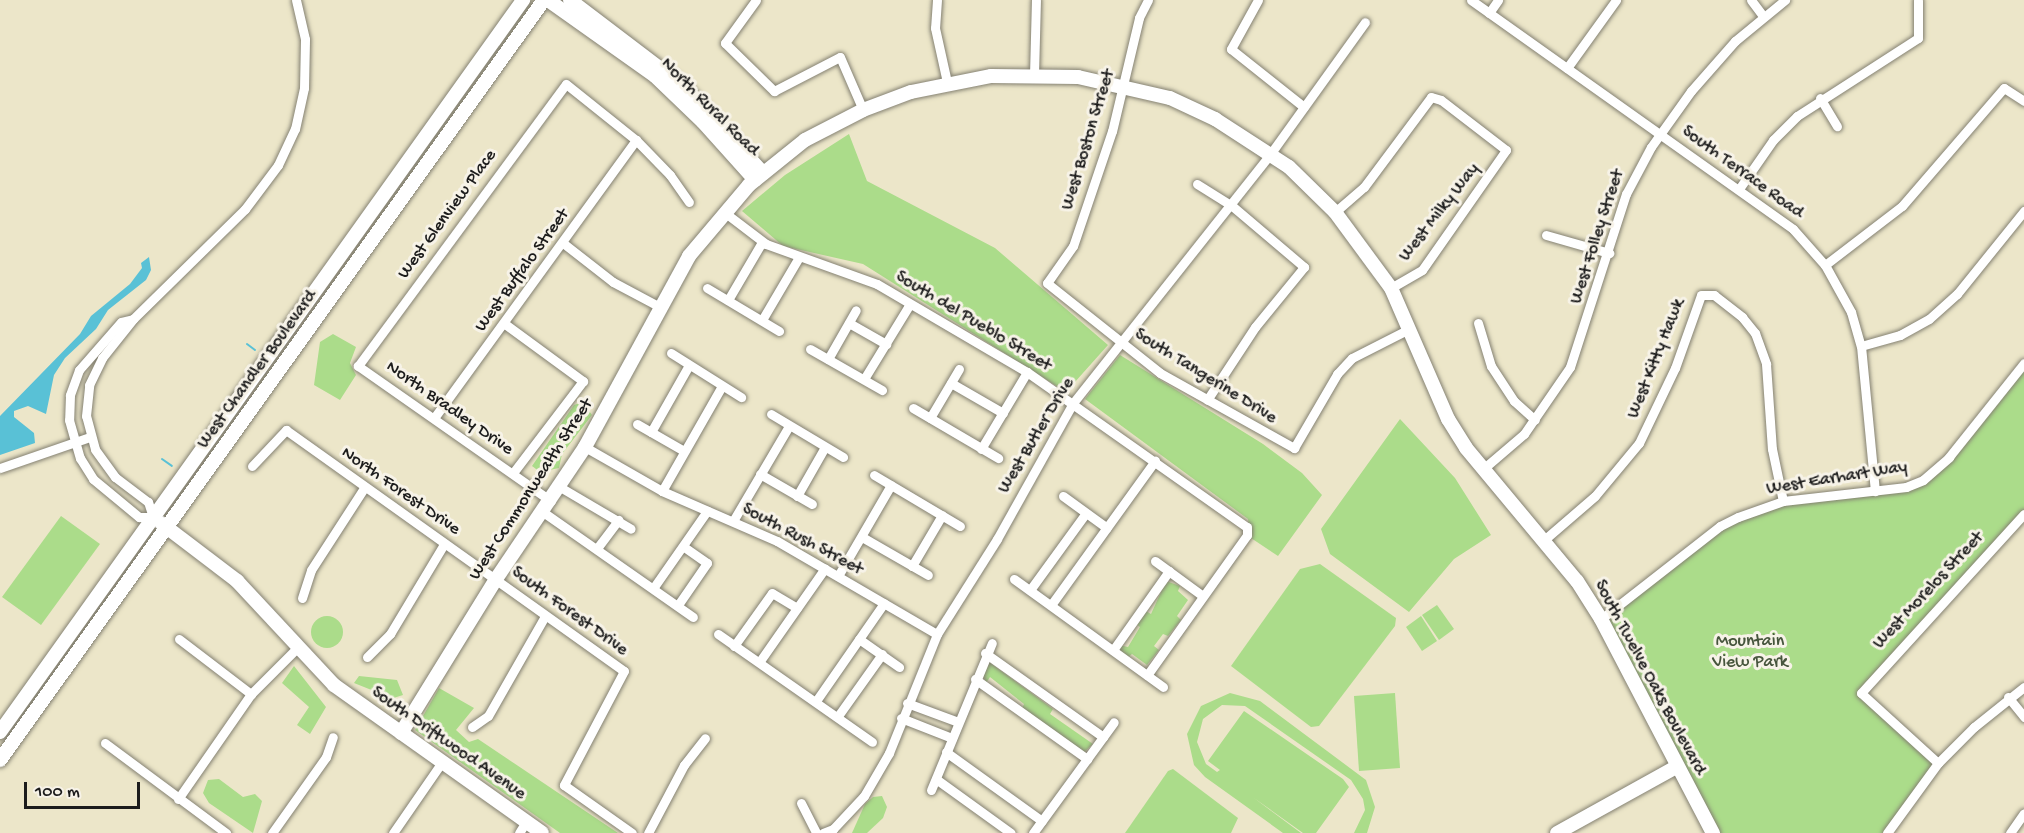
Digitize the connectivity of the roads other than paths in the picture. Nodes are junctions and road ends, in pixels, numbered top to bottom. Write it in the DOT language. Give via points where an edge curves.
graph roads {
  1 [pos="296,0"];
  2 [pos="523,0"];
  3 [pos="546,0"];
  4 [pos="570,0"];
  5 [pos="756,0"];
  6 [pos="937,0"];
  7 [pos="1036,0"];
  8 [pos="1148,0"];
  9 [pos="1258,0"];
  10 [pos="1471,0"];
  11 [pos="1498,0"];
  12 [pos="1616,0"];
  13 [pos="1751,0"];
  14 [pos="1785,0"];
  15 [pos="1918,0"];
  16 [pos="1489,13"];
  17 [pos="1763,16"];
  18 [pos="1365,22"];
  19 [pos="638,56"];
  20 [pos="1567,68"];
  21 [pos="1034,75"];
  22 [pos="947,82"];
  23 [pos="1124,85"];
  24 [pos="1820,98"];
  25 [pos="2024,101"];
  26 [pos="1304,107"];
  27 [pos="863,110"];
  28 [pos="1837,126"];
  29 [pos="1661,134"];
  30 [pos="636,140"];
  31 [pos="1271,153"];
  32 [pos="759,177"];
  33 [pos="1197,184"];
  34 [pos="1738,189"];
  35 [pos="689,202"];
  36 [pos="1231,205"];
  37 [pos="2024,211"];
  38 [pos="724,212"];
  39 [pos="1335,212"];
  40 [pos="1546,235"];
  41 [pos="762,242"];
  42 [pos="563,243"];
  43 [pos="1609,253"];
  44 [pos="798,259"];
  45 [pos="1825,265"];
  46 [pos="1047,283"];
  47 [pos="708,288"];
  48 [pos="1391,288"];
  49 [pos="728,300"];
  50 [pos="910,304"];
  51 [pos="660,307"];
  52 [pos="856,310"];
  53 [pos="133,319"];
  54 [pos="762,320"];
  55 [pos="849,323"];
  56 [pos="1478,323"];
  57 [pos="505,324"];
  58 [pos="1408,328"];
  59 [pos="779,331"];
  60 [pos="1119,343"];
  61 [pos="886,344"];
  62 [pos="1861,346"];
  63 [pos="810,348"];
  64 [pos="671,353"];
  65 [pos="828,359"];
  66 [pos="2024,363"];
  67 [pos="358,366"];
  68 [pos="688,367"];
  69 [pos="959,369"];
  70 [pos="1027,372"];
  71 [pos="864,379"];
  72 [pos="951,383"];
  73 [pos="722,386"];
  74 [pos="882,390"];
  75 [pos="741,396"];
  76 [pos="1206,400"];
  77 [pos="1073,403"];
  78 [pos="913,408"];
  79 [pos="1003,413"];
  80 [pos="771,414"];
  81 [pos="434,418"];
  82 [pos="930,418"];
  83 [pos="1534,420"];
  84 [pos="637,424"];
  85 [pos="789,426"];
  86 [pos="651,432"];
  87 [pos="90,437"];
  88 [pos="74,443"];
  89 [pos="585,447"];
  90 [pos="825,447"];
  91 [pos="981,448"];
  92 [pos="684,452"];
  93 [pos="843,457"];
  94 [pos="998,458"];
  95 [pos="1155,461"];
  96 [pos="252,466"];
  97 [pos="0,468"];
  98 [pos="1483,469"];
  99 [pos="513,473"];
  100 [pos="760,474"];
  101 [pos="874,474"];
  102 [pos="891,485"];
  103 [pos="560,487"];
  104 [pos="363,488"];
  105 [pos="1875,491"];
  106 [pos="662,492"];
  107 [pos="797,496"];
  108 [pos="1063,496"];
  109 [pos="1783,501"];
  110 [pos="812,504"];
  111 [pos="547,506"];
  112 [pos="707,511"];
  113 [pos="1086,513"];
  114 [pos="2024,514"];
  115 [pos="942,515"];
  116 [pos="153,517"];
  117 [pos="618,520"];
  118 [pos="733,521"];
  119 [pos="960,526"];
  120 [pos="167,527"];
  121 [pos="1107,528"];
  122 [pos="631,529"];
  123 [pos="862,537"];
  124 [pos="1544,540"];
  125 [pos="444,544"];
  126 [pos="683,546"];
  127 [pos="598,547"];
  128 [pos="1155,561"];
  129 [pos="912,566"];
  130 [pos="825,568"];
  131 [pos="1169,571"];
  132 [pos="928,575"];
  133 [pos="838,576"];
  134 [pos="496,579"];
  135 [pos="1014,579"];
  136 [pos="654,587"];
  137 [pos="1030,590"];
  138 [pos="1203,596"];
  139 [pos="302,598"];
  140 [pos="884,603"];
  141 [pos="678,605"];
  142 [pos="1051,605"];
  143 [pos="797,608"];
  144 [pos="545,616"];
  145 [pos="693,617"];
  146 [pos="1601,619"];
  147 [pos="718,634"];
  148 [pos="937,634"];
  149 [pos="179,639"];
  150 [pos="860,639"];
  151 [pos="992,643"];
  152 [pos="734,646"];
  153 [pos="297,648"];
  154 [pos="1113,650"];
  155 [pos="986,653"];
  156 [pos="882,654"];
  157 [pos="367,657"];
  158 [pos="760,661"];
  159 [pos="899,667"];
  160 [pos="1147,675"];
  161 [pos="975,680"];
  162 [pos="1163,687"];
  163 [pos="2024,687"];
  164 [pos="251,694"];
  165 [pos="2008,697"];
  166 [pos="816,700"];
  167 [pos="907,703"];
  168 [pos="838,716"];
  169 [pos="2024,717"];
  170 [pos="901,718"];
  171 [pos="1114,722"];
  172 [pos="471,727"];
  173 [pos="955,730"];
  174 [pos="0,732"];
  175 [pos="401,733"];
  176 [pos="333,737"];
  177 [pos="1103,737"];
  178 [pos="705,738"];
  179 [pos="872,742"];
  180 [pos="105,743"];
  181 [pos="946,753"];
  182 [pos="1087,759"];
  183 [pos="0,760"];
  184 [pos="442,762"];
  185 [pos="1938,763"];
  186 [pos="1676,767"];
  187 [pos="936,779"];
  188 [pos="931,790"];
  189 [pos="178,799"];
  190 [pos="801,803"];
  191 [pos="2024,813"];
  192 [pos="1042,821"];
  193 [pos="522,827"];
  194 [pos="226,833"];
  195 [pos="272,833"];
  196 [pos="393,833"];
  197 [pos="542,833"];
  198 [pos="632,833"];
  199 [pos="648,833"];
  200 [pos="816,833"];
  201 [pos="823,833"];
  202 [pos="1011,833"];
  203 [pos="1033,833"];
  204 [pos="1557,833"];
  205 [pos="1713,833"];
  206 [pos="1887,833"];
  207 [pos="2010,833"];
  1 -- 53 [label="street" via="305,39 306,70 299,116 283,156 245,209"];
  2 -- 116 [label="street, West Chandler Boulevard"];
  3 -- 19 [label="street, North Rural Road"];
  3 -- 120 [label="street, West Chandler Boulevard"];
  4 -- 19 [label="street, North Rural Road"];
  5 -- 27 [label="street" via="725,43 774,90 840,57"];
  6 -- 22 [label="street" via="935,28"];
  7 -- 21 [label="street"];
  8 -- 23 [label="street, West Boston Street"];
  9 -- 26 [label="street" via="1231,50"];
  10 -- 16 [label="street, South Terrace Road"];
  11 -- 16 [label="street"];
  12 -- 20 [label="street"];
  13 -- 17 [label="street"];
  14 -- 17 [label="street, West Folley Street"];
  15 -- 24 [label="street" via="1918,38"];
  16 -- 20 [label="street, South Terrace Road"];
  17 -- 29 [label="street, West Folley Street" via="1710,69"];
  18 -- 26 [label="street, West Butler Drive"];
  19 -- 32 [label="street, North Rural Road"];
  20 -- 29 [label="street, South Terrace Road"];
  21 -- 22 [label="street, South Twelve Oaks Boulevard"];
  21 -- 23 [label="street, South Twelve Oaks Boulevard"];
  22 -- 27 [label="street, South Twelve Oaks Boulevard"];
  23 -- 31 [label="street, South Twelve Oaks Boulevard" via="1170,98 1215,119"];
  23 -- 46 [label="street, West Boston Street" via="1073,246"];
  24 -- 28 [label="street"];
  24 -- 34 [label="street" via="1773,140"];
  25 -- 45 [label="street" via="2004,88 1902,206"];
  26 -- 31 [label="street, West Butler Drive"];
  27 -- 32 [label="street, South Twelve Oaks Boulevard" via="805,140"];
  29 -- 34 [label="street, South Terrace Road"];
  29 -- 43 [label="street, West Folley Street" via="1634,175"];
  30 -- 35 [label="street" via="670,175"];
  30 -- 42 [label="street, West Buffalo Street"];
  30 -- 67 [label="street, West Glenview Place" via="566,84"];
  31 -- 36 [label="street, West Butler Drive"];
  31 -- 39 [label="street, South Twelve Oaks Boulevard"];
  32 -- 38 [label="street, West Commonwealth Street"];
  33 -- 36 [label="street"];
  34 -- 45 [label="street, South Terrace Road" via="1793,229"];
  36 -- 60 [label="street, West Butler Drive"];
  36 -- 76 [label="street" via="1304,267 1254,327"];
  37 -- 62 [label="street" via="1957,294 1929,319 1900,335"];
  38 -- 41 [label="street, South del Pueblo Street"];
  38 -- 51 [label="street, West Commonwealth Street" via="689,256"];
  39 -- 48 [label="street, South Twelve Oaks Boulevard"];
  39 -- 48 [label="street, West Milky Way" via="1364,187 1431,97 1441,100 1506,150 1422,270"];
  40 -- 43 [label="street"];
  41 -- 44 [label="street, South del Pueblo Street"];
  41 -- 49 [label="street"];
  42 -- 51 [label="street" via="613,282"];
  42 -- 57 [label="street, West Buffalo Street"];
  43 -- 83 [label="street, West Folley Street" via="1581,345 1558,390"];
  44 -- 50 [label="street, South del Pueblo Street" via="861,277"];
  44 -- 54 [label="street"];
  45 -- 62 [label="street, South Terrace Road" via="1851,312"];
  46 -- 60 [label="street, South Tangerine Drive"];
  47 -- 49 [label="street"];
  48 -- 58 [label="street, South Twelve Oaks Boulevard"];
  49 -- 54 [label="street"];
  50 -- 61 [label="street"];
  50 -- 70 [label="street, South del Pueblo Street"];
  51 -- 89 [label="street, West Commonwealth Street"];
  52 -- 55 [label="street"];
  53 -- 87 [label="street" via="102,358 89,385 85,409"];
  53 -- 88 [label="street" via="121,322 79,370 69,406"];
  54 -- 59 [label="street"];
  55 -- 61 [label="street"];
  55 -- 65 [label="street"];
  56 -- 83 [label="street" via="1491,366 1514,402"];
  57 -- 81 [label="street, West Buffalo Street"];
  57 -- 99 [label="street" via="583,381"];
  58 -- 76 [label="street, South Tangerine Drive" via="1352,358 1337,374 1294,448"];
  58 -- 98 [label="street, South Twelve Oaks Boulevard" via="1448,419"];
  60 -- 76 [label="street, South Tangerine Drive"];
  60 -- 77 [label="street, West Butler Drive"];
  61 -- 71 [label="street"];
  62 -- 105 [label="street, South Terrace Road"];
  63 -- 65 [label="street"];
  64 -- 68 [label="street"];
  65 -- 71 [label="street"];
  66 -- 105 [label="street, West Earhart Way" via="1936,470 1906,487"];
  67 -- 81 [label="street, North Bradley Drive"];
  68 -- 73 [label="street"];
  68 -- 86 [label="street"];
  69 -- 72 [label="street"];
  70 -- 77 [label="street, South del Pueblo Street"];
  70 -- 79 [label="street"];
  71 -- 74 [label="street"];
  72 -- 79 [label="street"];
  72 -- 82 [label="street"];
  73 -- 75 [label="street"];
  73 -- 92 [label="street"];
  77 -- 95 [label="street, South del Pueblo Street"];
  77 -- 148 [label="street, West Butler Drive" via="997,539"];
  78 -- 82 [label="street"];
  79 -- 91 [label="street"];
  80 -- 85 [label="street"];
  81 -- 99 [label="street, North Bradley Drive"];
  82 -- 91 [label="street"];
  83 -- 98 [label="street, West Folley Street"];
  84 -- 86 [label="street"];
  85 -- 90 [label="street"];
  85 -- 100 [label="street"];
  86 -- 92 [label="street"];
  87 -- 88 [label="street"];
  87 -- 116 [label="street" via="107,469 148,502"];
  88 -- 97 [label="street"];
  88 -- 116 [label="street" via="86,468 101,486 139,517"];
  89 -- 103 [label="street, West Commonwealth Street"];
  89 -- 106 [label="street, South Rush Street"];
  90 -- 93 [label="street"];
  90 -- 107 [label="street"];
  91 -- 94 [label="street"];
  92 -- 106 [label="street"];
  95 -- 121 [label="street"];
  95 -- 138 [label="street, South del Pueblo Street" via="1248,530"];
  96 -- 104 [label="street, North Forest Drive" via="286,430"];
  98 -- 124 [label="street, South Twelve Oaks Boulevard"];
  99 -- 111 [label="street, North Bradley Drive"];
  100 -- 107 [label="street"];
  100 -- 118 [label="street"];
  101 -- 102 [label="street"];
  102 -- 115 [label="street"];
  102 -- 123 [label="street"];
  103 -- 111 [label="street, West Commonwealth Street"];
  103 -- 117 [label="street"];
  104 -- 125 [label="street, North Forest Drive"];
  104 -- 139 [label="street" via="311,570"];
  105 -- 109 [label="street, West Earhart Way"];
  106 -- 112 [label="street, South Rush Street"];
  107 -- 110 [label="street"];
  108 -- 113 [label="street"];
  109 -- 124 [label="street, West Kitty Hawk" via="1772,449 1766,364 1755,333 1720,300 1701,295 1667,386 1639,442 1595,496"];
  109 -- 146 [label="street, West Earhart Way" via="1720,526"];
  111 -- 127 [label="street, North Bradley Drive"];
  111 -- 134 [label="street, West Commonwealth Street"];
  112 -- 118 [label="street, South Rush Street"];
  112 -- 126 [label="street"];
  113 -- 121 [label="street"];
  113 -- 137 [label="street"];
  114 -- 185 [label="street, West Morelos Street" via="1861,693"];
  115 -- 119 [label="street"];
  115 -- 129 [label="street"];
  116 -- 120 [label="street, South Driftwood Avenue"];
  116 -- 174 [label="street, West Chandler Boulevard"];
  117 -- 122 [label="street"];
  117 -- 127 [label="street"];
  118 -- 130 [label="street, South Rush Street"];
  120 -- 153 [label="street, South Driftwood Avenue" via="237,581"];
  120 -- 183 [label="street, West Chandler Boulevard"];
  121 -- 142 [label="street"];
  123 -- 129 [label="street"];
  123 -- 133 [label="street"];
  124 -- 146 [label="street, South Twelve Oaks Boulevard"];
  125 -- 134 [label="street, North Forest Drive"];
  125 -- 157 [label="street" via="390,634"];
  126 -- 136 [label="street"];
  126 -- 141 [label="street" via="707,563"];
  127 -- 136 [label="street, North Bradley Drive"];
  128 -- 131 [label="street"];
  129 -- 132 [label="street"];
  130 -- 133 [label="street, South Rush Street"];
  130 -- 143 [label="street"];
  131 -- 138 [label="street"];
  131 -- 154 [label="street"];
  133 -- 140 [label="street, South Rush Street"];
  134 -- 144 [label="street, South Forest Drive"];
  134 -- 175 [label="street, West Commonwealth Street"];
  135 -- 137 [label="street"];
  136 -- 141 [label="street, North Bradley Drive"];
  137 -- 142 [label="street"];
  138 -- 160 [label="street"];
  140 -- 148 [label="street, South Rush Street"];
  140 -- 150 [label="street"];
  141 -- 145 [label="street, North Bradley Drive"];
  142 -- 154 [label="street"];
  143 -- 152 [label="street" via="772,593"];
  143 -- 158 [label="street"];
  144 -- 172 [label="street" via="488,716"];
  144 -- 198 [label="street, South Forest Drive" via="624,671 564,784"];
  146 -- 186 [label="street, South Twelve Oaks Boulevard"];
  147 -- 152 [label="street"];
  148 -- 167 [label="street, West Butler Drive"];
  149 -- 164 [label="street"];
  150 -- 156 [label="street"];
  150 -- 166 [label="street"];
  151 -- 155 [label="street"];
  152 -- 158 [label="street"];
  153 -- 164 [label="street"];
  153 -- 175 [label="street, South Driftwood Avenue" via="334,685"];
  154 -- 160 [label="street"];
  155 -- 161 [label="street"];
  155 -- 177 [label="street"];
  156 -- 159 [label="street"];
  156 -- 168 [label="street"];
  158 -- 166 [label="street"];
  160 -- 162 [label="street"];
  161 -- 173 [label="street"];
  161 -- 182 [label="street"];
  163 -- 165 [label="street"];
  164 -- 189 [label="street"];
  165 -- 169 [label="street"];
  165 -- 185 [label="street"];
  166 -- 168 [label="street"];
  167 -- 170 [label="street, West Butler Drive"];
  167 -- 173 [label="street"];
  168 -- 179 [label="street"];
  170 -- 173 [label="street"];
  170 -- 201 [label="street, West Butler Drive" via="889,753 864,796 832,829"];
  171 -- 177 [label="street"];
  173 -- 181 [label="street"];
  175 -- 184 [label="street, South Driftwood Avenue"];
  176 -- 195 [label="street" via="326,757"];
  177 -- 182 [label="street"];
  178 -- 199 [label="street" via="684,765"];
  180 -- 189 [label="street"];
  181 -- 187 [label="street"];
  181 -- 192 [label="street"];
  182 -- 192 [label="street"];
  184 -- 193 [label="street, South Driftwood Avenue"];
  184 -- 196 [label="street"];
  185 -- 206 [label="street"];
  186 -- 204 [label="street"];
  186 -- 205 [label="street, South Twelve Oaks Boulevard"];
  187 -- 188 [label="street"];
  187 -- 202 [label="street"];
  189 -- 194 [label="street"];
  190 -- 200 [label="street"];
  191 -- 207 [label="street"];
  192 -- 203 [label="street"];
  193 -- 197 [label="street, South Driftwood Avenue"];
}
